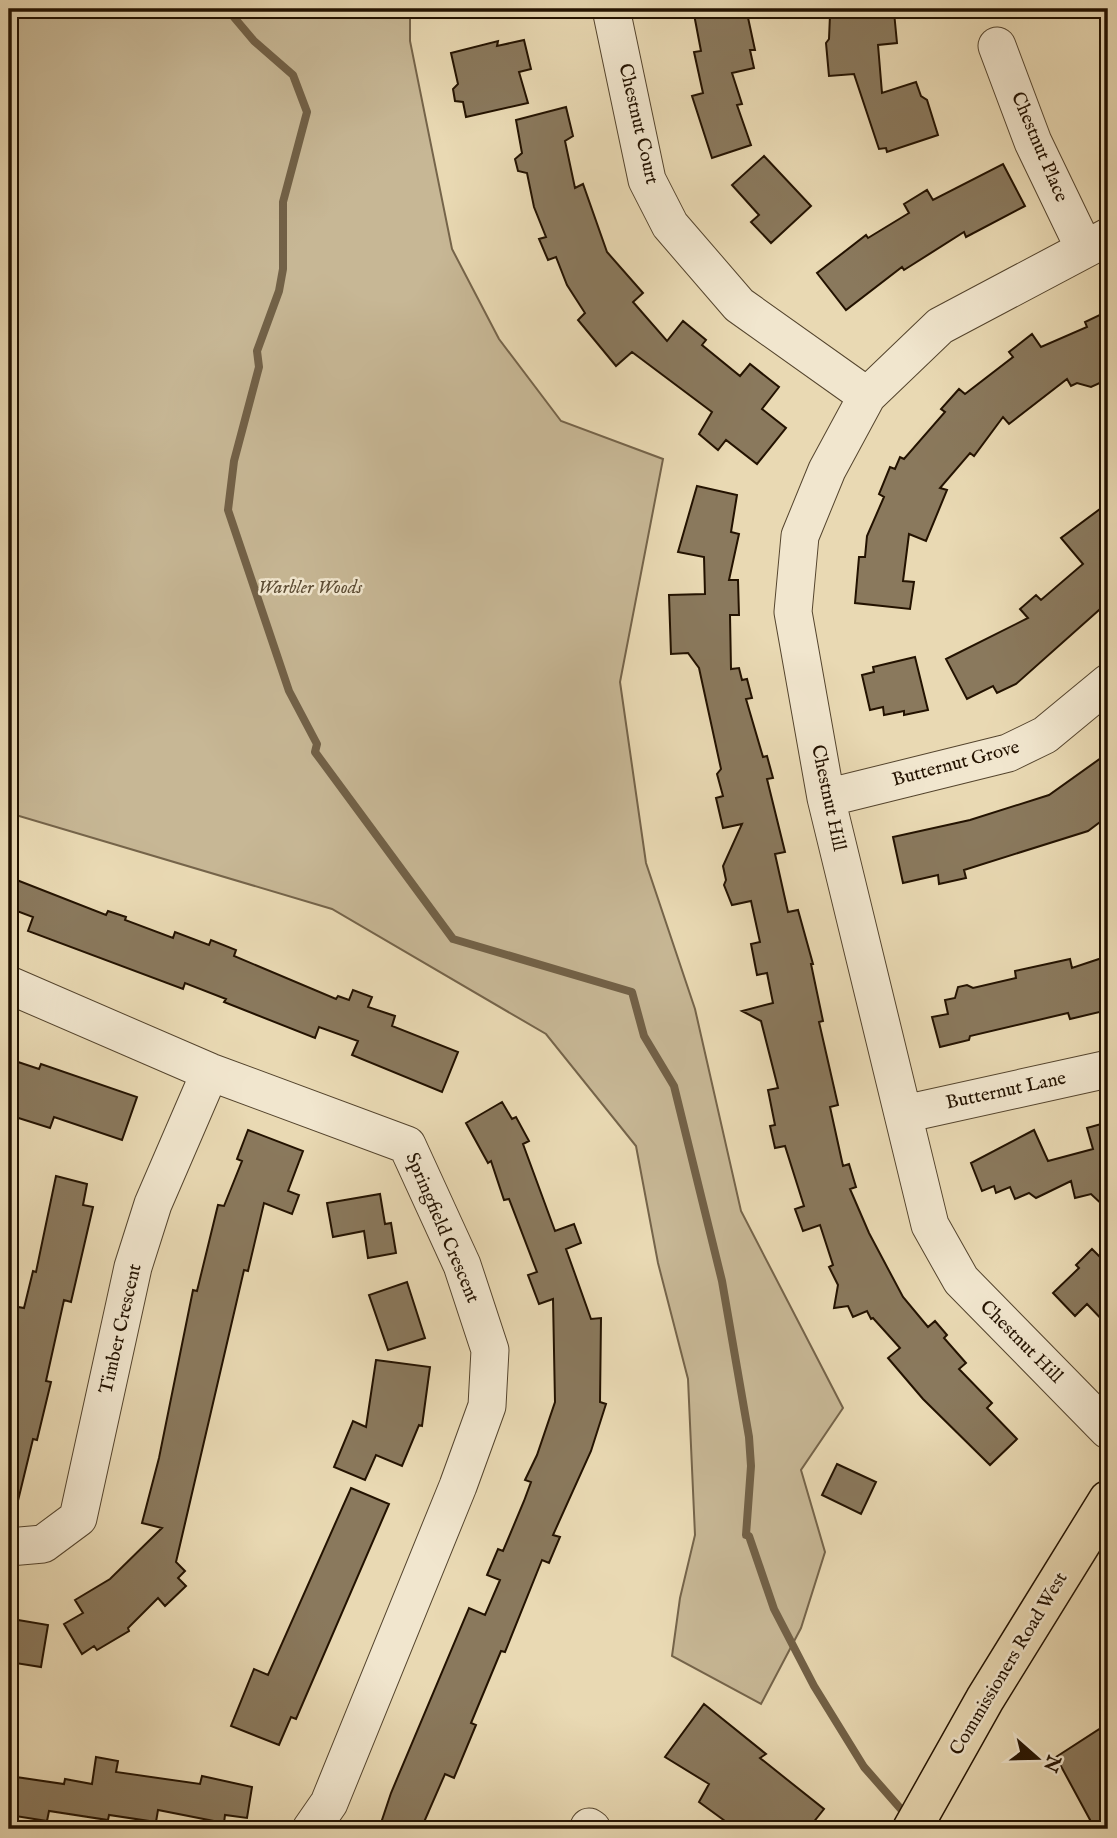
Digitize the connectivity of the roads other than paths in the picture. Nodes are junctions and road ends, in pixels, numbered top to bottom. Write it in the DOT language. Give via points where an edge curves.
graph roads {
  1 [pos="611,9"];
  2 [pos="997,46"];
  3 [pos="1096,243"];
  4 [pos="867,396"];
  5 [pos="1108,683"];
  6 [pos="826,798"];
  7 [pos="9,985"];
  8 [pos="1108,1069"];
  9 [pos="210,1072"];
  10 [pos="904,1114"];
  11 [pos="1108,1430"];
  12 [pos="1108,1500"];
  13 [pos="9,1547"];
  14 [pos="311,1829"];
  15 [pos="912,1829"];
  1 -- 4 [label="street, Chestnut Court" via="648,180 670,225 739,305"];
  2 -- 3 [label="street, Chestnut Place" via="1033,142"];
  3 -- 4 [label="street, Chestnut Hill" via="940,326"];
  4 -- 6 [label="street, Chestnut Hill" via="827,470 800,536 793,612"];
  5 -- 6 [label="street, Butternut Grove" via="1045,736 1008,753"];
  6 -- 10 [label="street, Chestnut Hill"];
  7 -- 9 [label="street, Springfield Crescent"];
  8 -- 10 [label="street, Butternut Lane"];
  9 -- 13 [label="street, Timber Crescent" via="153,1204 133,1267 78,1518 43,1544"];
  9 -- 14 [label="street, Springfield Crescent" via="407,1144 462,1265 490,1350 487,1406 458,1486 329,1802"];
  10 -- 11 [label="street, Chestnut Hill" via="930,1225 961,1280"];
  12 -- 15 [label="main road, Commissioners Road West" via="985,1699"];
}
